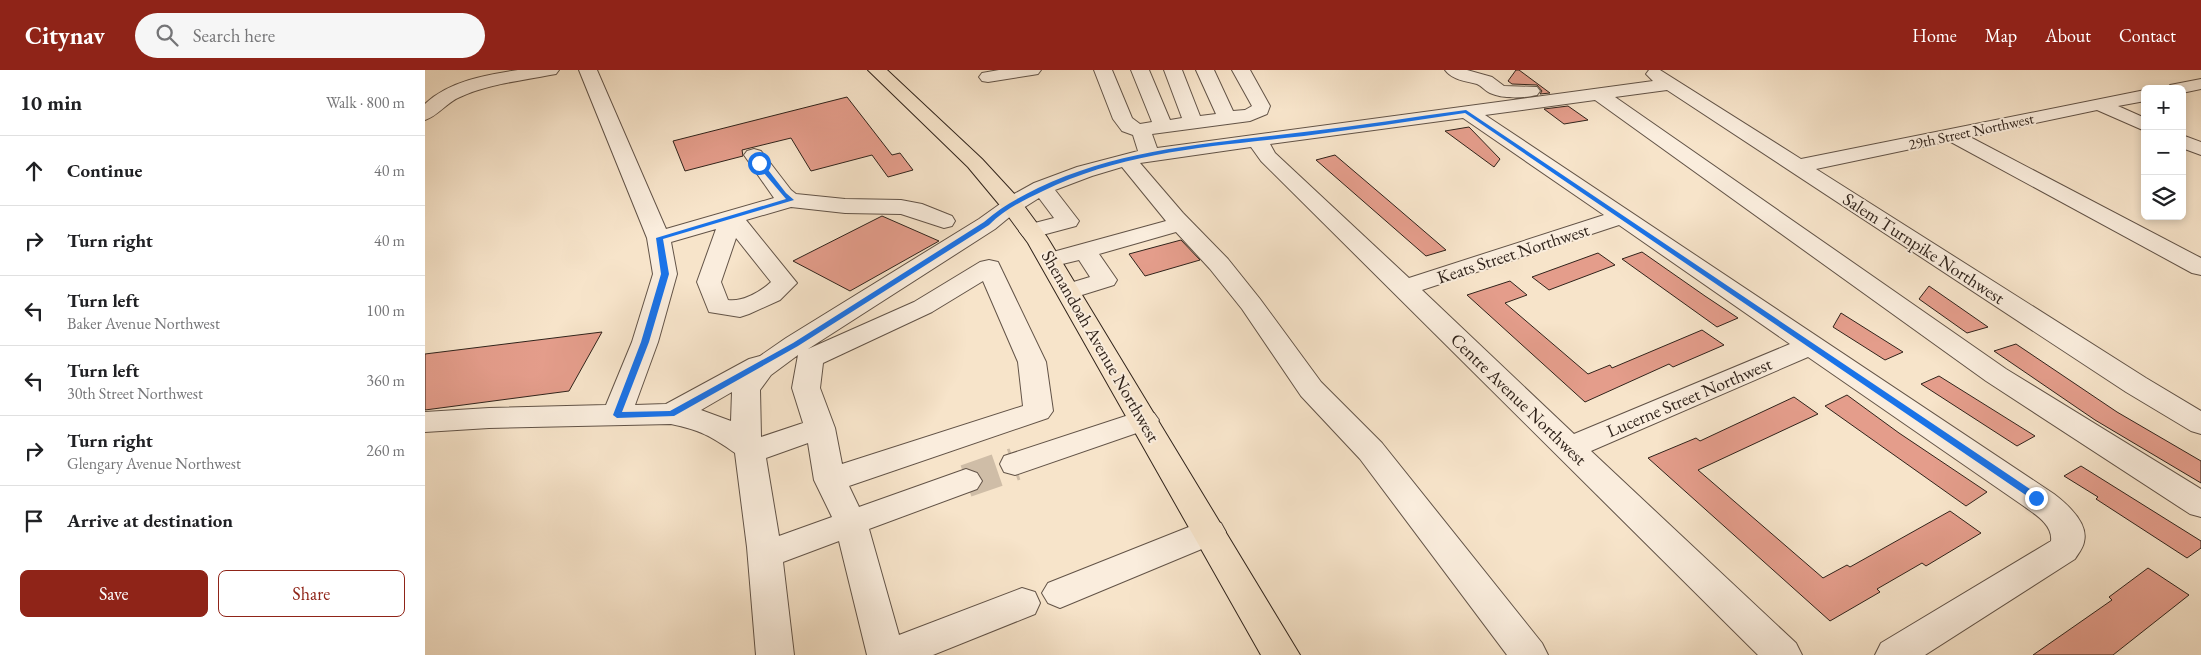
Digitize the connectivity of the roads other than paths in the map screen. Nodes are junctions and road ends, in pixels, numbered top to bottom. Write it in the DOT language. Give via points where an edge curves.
graph roads {
  1 [pos="550,70"];
  2 [pos="588,70"];
  3 [pos="877,70"];
  4 [pos="1031,70"];
  5 [pos="1103,70"];
  6 [pos="1140,70"];
  7 [pos="1173,70"];
  8 [pos="1205,70"];
  9 [pos="1241,70"];
  10 [pos="1454,70"];
  11 [pos="1649,70"];
  12 [pos="988,77"];
  13 [pos="1670,84"];
  14 [pos="2201,84"];
  15 [pos="2186,87"];
  16 [pos="1597,93"];
  17 [pos="2141,96"];
  18 [pos="1545,100"];
  19 [pos="2098,104"];
  20 [pos="1466,111"];
  21 [pos="425,114"];
  22 [pos="1227,118"];
  23 [pos="1193,122"];
  24 [pos="2141,122"];
  25 [pos="1163,126"];
  26 [pos="1142,132"];
  27 [pos="1951,135"];
  28 [pos="1259,140"];
  29 [pos="2186,143"];
  30 [pos="2201,149"];
  31 [pos="754,155"];
  32 [pos="1137,157"];
  33 [pos="1798,166"];
  34 [pos="1043,189"];
  35 [pos="790,200"];
  36 [pos="1011,204"];
  37 [pos="1622,217"];
  38 [pos="944,221"];
  39 [pos="1180,224"];
  40 [pos="1031,231"];
  41 [pos="659,238"];
  42 [pos="1085,251"];
  43 [pos="1050,260"];
  44 [pos="2201,268"];
  45 [pos="1404,288"];
  46 [pos="1069,291"];
  47 [pos="795,344"];
  48 [pos="1809,346"];
  49 [pos="1038,411"];
  50 [pos="671,414"];
  51 [pos="617,415"];
  52 [pos="1144,420"];
  53 [pos="425,422"];
  54 [pos="2201,424"];
  55 [pos="820,428"];
  56 [pos="1569,448"];
  57 [pos="748,449"];
  58 [pos="1053,451"];
  59 [pos="1015,464"];
  60 [pos="830,480"];
  61 [pos="967,481"];
  62 [pos="2201,505"];
  63 [pos="851,523"];
  64 [pos="1209,532"];
  65 [pos="764,555"];
  66 [pos="1060,593"];
  67 [pos="1022,603"];
  68 [pos="775,655"];
  69 [pos="886,655"];
  70 [pos="891,655"];
  71 [pos="1281,655"];
  72 [pos="1529,655"];
  73 [pos="1783,655"];
  74 [pos="1895,655"];
  1 -- 21 [label="street" via="467,87 443,97"];
  2 -- 41 [label="street"];
  3 -- 36 [label="main road, Shenandoah Avenue Northwest" via="975,162"];
  4 -- 12 [label="street"];
  5 -- 26 [label="street" via="1123,119 1129,127"];
  6 -- 25 [label="street"];
  7 -- 23 [label="street"];
  8 -- 22 [label="street"];
  9 -- 22 [label="street" via="1261,106 1260,110 1250,115"];
  10 -- 18 [label="street" via="1496,89 1510,92 1528,90"];
  11 -- 13 [label="street, Salem Turnpike Northwest"];
  13 -- 16 [label="street"];
  13 -- 33 [label="street, Salem Turnpike Northwest"];
  14 -- 15 [label="street"];
  16 -- 18 [label="street"];
  16 -- 62 [label="street" via="1996,375"];
  17 -- 19 [label="street, 29th Street Northwest"];
  18 -- 20 [label="street"];
  19 -- 24 [label="street"];
  19 -- 27 [label="street, 29th Street Northwest"];
  20 -- 28 [label="street"];
  20 -- 37 [label="street"];
  22 -- 23 [label="street"];
  23 -- 25 [label="street"];
  25 -- 26 [label="street"];
  26 -- 32 [label="street"];
  27 -- 33 [label="street, 29th Street Northwest"];
  27 -- 44 [label="street"];
  28 -- 32 [label="street"];
  28 -- 45 [label="street, Centre Avenue Northwest" via="1268,157"];
  29 -- 30 [label="street"];
  31 -- 35 [label="street"];
  32 -- 34 [label="street" via="1088,169"];
  32 -- 39 [label="street"];
  33 -- 54 [label="street, Salem Turnpike Northwest" via="2127,380"];
  34 -- 36 [label="street"];
  34 -- 40 [label="street" via="1068,221"];
  35 -- 38 [label="street" via="845,206 901,207"];
  35 -- 41 [label="street"];
  36 -- 40 [label="main road, Shenandoah Avenue Northwest"];
  36 -- 47 [label="street" via="987,224"];
  37 -- 45 [label="street, Keats Street Northwest"];
  37 -- 48 [label="street"];
  39 -- 42 [label="street"];
  39 -- 72 [label="street" via="1219,264 1251,304 1311,390 1371,451"];
  40 -- 43 [label="main road, Shenandoah Avenue Northwest"];
  41 -- 51 [label="street" via="665,274 645,342"];
  42 -- 43 [label="street"];
  42 -- 46 [label="street" via="1105,280"];
  43 -- 46 [label="main road, Shenandoah Avenue Northwest"];
  45 -- 56 [label="street, Centre Avenue Northwest"];
  46 -- 52 [label="main road, Shenandoah Avenue Northwest"];
  47 -- 50 [label="street"];
  47 -- 57 [label="street" via="761,369 746,390"];
  48 -- 56 [label="street, Lucerne Street Northwest"];
  48 -- 74 [label="street" via="2052,509 2069,534 2063,550"];
  49 -- 55 [label="street" via="1032,362 989,267 923,307 810,358 806,388"];
  49 -- 58 [label="street"];
  49 -- 60 [label="street"];
  50 -- 51 [label="street"];
  50 -- 57 [label="street" via="721,428"];
  51 -- 53 [label="street"];
  52 -- 58 [label="street"];
  52 -- 64 [label="main road, Shenandoah Avenue Northwest"];
  55 -- 57 [label="street"];
  55 -- 60 [label="street"];
  56 -- 73 [label="street, Centre Avenue Northwest"];
  57 -- 65 [label="street"];
  58 -- 59 [label="street"];
  60 -- 63 [label="street"];
  61 -- 63 [label="street"];
  63 -- 65 [label="street"];
  63 -- 69 [label="street"];
  64 -- 66 [label="street"];
  64 -- 71 [label="main road, Shenandoah Avenue Northwest"];
  65 -- 68 [label="street"];
  67 -- 70 [label="street"];
}
